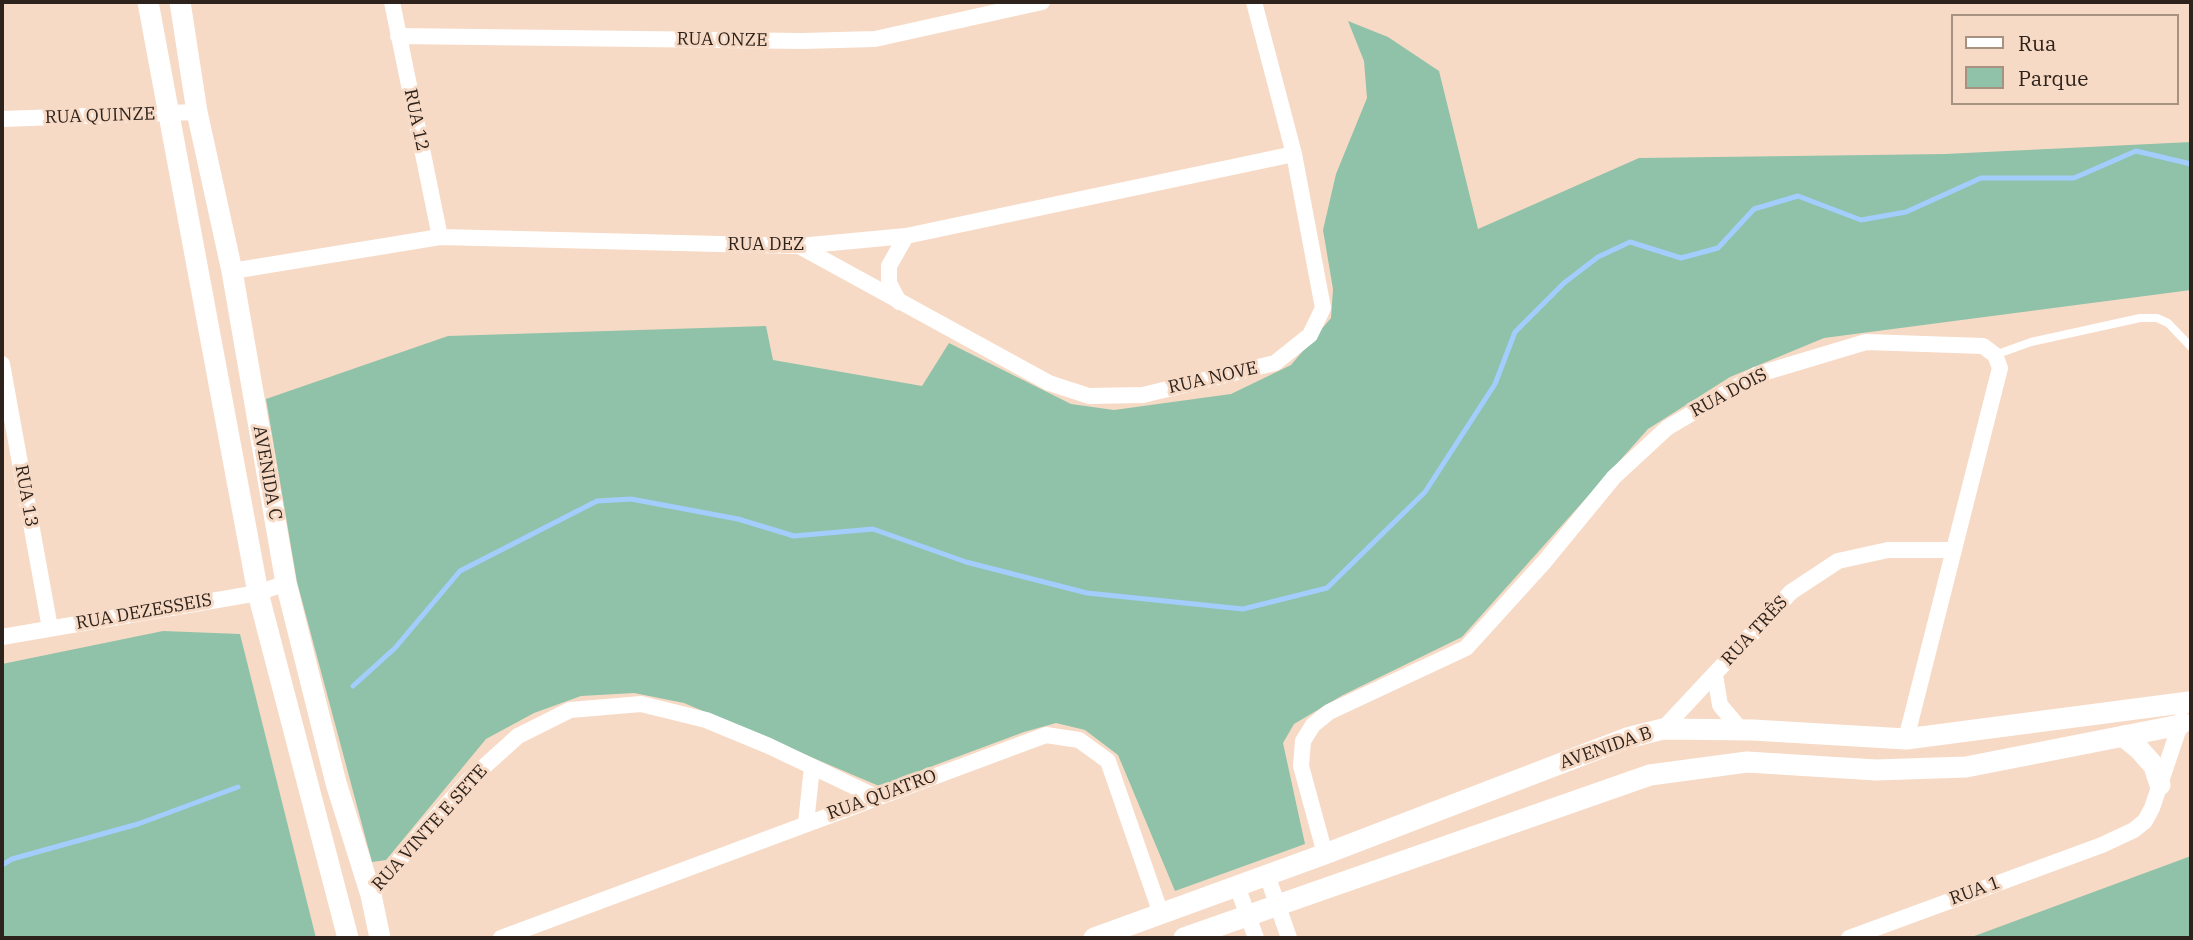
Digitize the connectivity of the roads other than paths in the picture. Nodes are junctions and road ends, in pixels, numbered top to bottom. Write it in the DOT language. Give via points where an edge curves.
graph roads {
  1 [pos="148,2"];
  2 [pos="180,2"];
  3 [pos="392,2"];
  4 [pos="1042,2"];
  5 [pos="1254,2"];
  6 [pos="398,36"];
  7 [pos="198,112"];
  8 [pos="169,113"];
  9 [pos="2,119"];
  10 [pos="1294,155"];
  11 [pos="906,236"];
  12 [pos="440,237"];
  13 [pos="800,246"];
  14 [pos="232,271"];
  15 [pos="899,302"];
  16 [pos="2191,347"];
  17 [pos="1995,355"];
  18 [pos="2,364"];
  19 [pos="1954,550"];
  20 [pos="286,583"];
  21 [pos="258,593"];
  22 [pos="50,628"];
  23 [pos="2,637"];
  24 [pos="1715,675"];
  25 [pos="2190,698"];
  26 [pos="2180,725"];
  27 [pos="1663,729"];
  28 [pos="1741,730"];
  29 [pos="2123,736"];
  30 [pos="1906,739"];
  31 [pos="812,766"];
  32 [pos="2160,785"];
  33 [pos="876,797"];
  34 [pos="806,823"];
  35 [pos="1325,854"];
  36 [pos="1267,875"];
  37 [pos="1237,886"];
  38 [pos="370,895"];
  39 [pos="1277,904"];
  40 [pos="1161,914"];
  41 [pos="1248,915"];
  42 [pos="348,938"];
  43 [pos="380,938"];
  44 [pos="501,938"];
  45 [pos="1094,938"];
  46 [pos="1184,938"];
  47 [pos="1256,938"];
  48 [pos="1289,938"];
  49 [pos="1849,938"];
  1 -- 8 [label="street, AVENIDA C"];
  2 -- 7 [label="street, AVENIDA C"];
  3 -- 6 [label="street, RUA 12"];
  4 -- 6 [label="street, RUA ONZE" via="876,39"];
  5 -- 10 [label="street, RUA NOVE"];
  6 -- 12 [label="street, RUA 12"];
  7 -- 8 [label="street, RUA QUINZE"];
  7 -- 14 [label="street, AVENIDA C"];
  8 -- 9 [label="street, RUA QUINZE"];
  8 -- 21 [label="street, AVENIDA C"];
  10 -- 11 [label="street, RUA DEZ"];
  10 -- 15 [label="street, RUA NOVE" via="1323,308 1310,335 1275,363 1143,395 1089,396 1049,383"];
  11 -- 13 [label="street, RUA DEZ"];
  11 -- 15 [label="street" via="889,267"];
  12 -- 13 [label="street, RUA DEZ"];
  12 -- 14 [label="street, RUA DEZ"];
  13 -- 15 [label="street, RUA NOVE"];
  14 -- 20 [label="street, AVENIDA C"];
  16 -- 17 [label="lane" via="2168,323 2140,318 2031,342"];
  17 -- 19 [label="street" via="2000,368"];
  17 -- 35 [label="street, RUA DOIS" via="1983,345 1866,342 1756,375 1667,428 1614,477 1466,648 1329,712 1314,725 1303,741 1301,766"];
  18 -- 22 [label="street, RUA 13"];
  19 -- 24 [label="street, RUA TRÊS" via="1888,550 1838,561 1791,592"];
  19 -- 30 [label="street"];
  20 -- 21 [label="street, RUA DEZESSEIS"];
  20 -- 38 [label="street, AVENIDA C" via="336,783"];
  21 -- 22 [label="street, RUA DEZESSEIS"];
  21 -- 42 [label="street, AVENIDA C"];
  22 -- 23 [label="street, RUA DEZESSEIS"];
  24 -- 27 [label="street, RUA TRÊS"];
  24 -- 28 [label="street, RUA TRÊS" via="1720,705"];
  25 -- 26 [label="street, RUA 1"];
  25 -- 30 [label="street, AVENIDA B"];
  26 -- 29 [label="street"];
  26 -- 32 [label="street, RUA 1"];
  27 -- 28 [label="street, AVENIDA B"];
  27 -- 35 [label="street, AVENIDA B" via="1627,738"];
  28 -- 30 [label="street, AVENIDA B"];
  29 -- 32 [label="street" via="2154,766"];
  29 -- 39 [label="street" via="1966,767 1876,770 1747,762 1650,775"];
  31 -- 33 [label="street, RUA VINTE E SETE"];
  31 -- 34 [label="street"];
  31 -- 38 [label="street, RUA VINTE E SETE" via="706,719 641,704 570,710 518,736 467,782"];
  32 -- 49 [label="street, RUA 1" via="2145,821 2134,830"];
  33 -- 34 [label="street, RUA QUATRO"];
  33 -- 40 [label="street, RUA QUATRO" via="1046,735 1079,740 1108,761"];
  34 -- 44 [label="street, RUA QUATRO"];
  35 -- 36 [label="street, AVENIDA B"];
  36 -- 37 [label="street, AVENIDA B"];
  36 -- 39 [label="street"];
  37 -- 40 [label="street, AVENIDA B"];
  37 -- 41 [label="street"];
  38 -- 43 [label="street, AVENIDA C"];
  39 -- 41 [label="street"];
  39 -- 48 [label="street"];
  40 -- 45 [label="street, AVENIDA B"];
  41 -- 46 [label="street"];
  41 -- 47 [label="street"];
}
